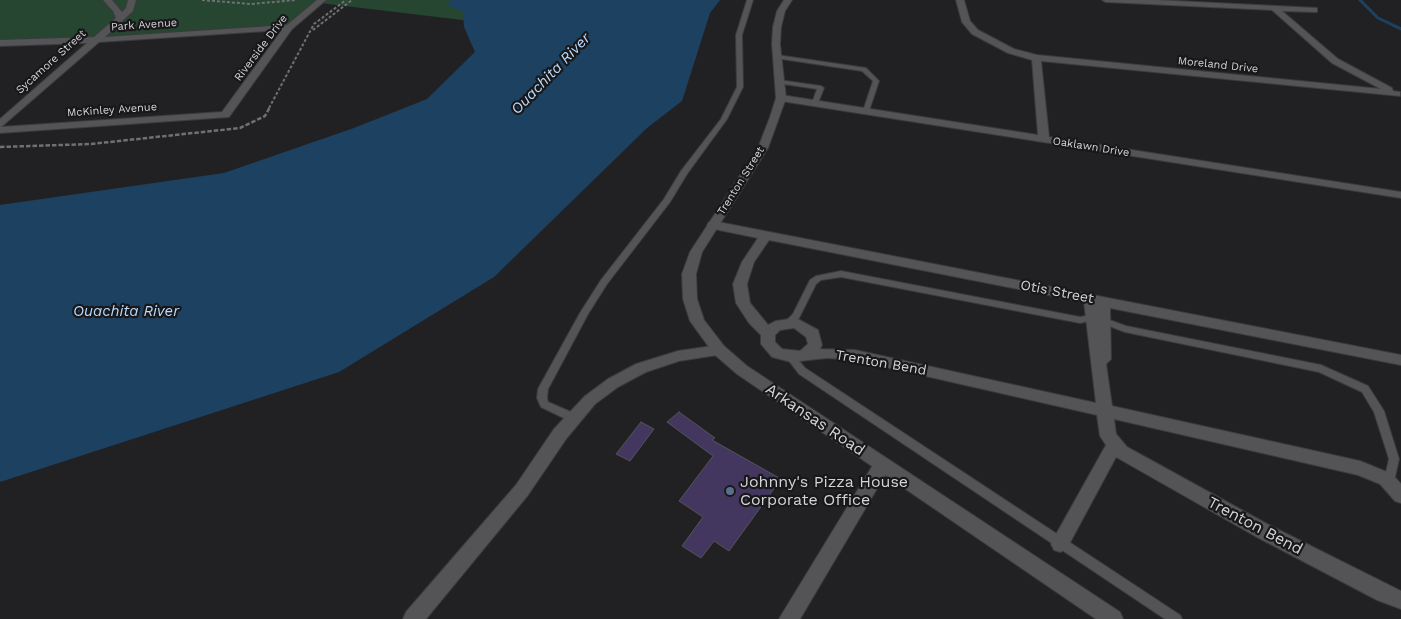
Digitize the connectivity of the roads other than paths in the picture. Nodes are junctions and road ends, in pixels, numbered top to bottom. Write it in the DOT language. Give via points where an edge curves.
graph roads {
  1 [pos="107,0"];
  2 [pos="132,0"];
  3 [pos="322,0"];
  4 [pos="750,0"];
  5 [pos="788,0"];
  6 [pos="960,0"];
  7 [pos="1106,0"];
  8 [pos="1184,2"];
  9 [pos="1274,8"];
  10 [pos="1314,10"];
  11 [pos="120,19"];
  12 [pos="289,27"];
  13 [pos="94,40"];
  14 [pos="0,43"];
  15 [pos="777,57"];
  16 [pos="1036,58"];
  17 [pos="780,82"];
  18 [pos="1399,95"];
  19 [pos="781,98"];
  20 [pos="815,103"];
  21 [pos="866,112"];
  22 [pos="225,115"];
  23 [pos="0,124"];
  24 [pos="0,130"];
  25 [pos="1044,139"];
  26 [pos="1401,195"];
  27 [pos="713,225"];
  28 [pos="766,235"];
  29 [pos="690,299"];
  30 [pos="1096,300"];
  31 [pos="1098,320"];
  32 [pos="788,322"];
  33 [pos="768,334"];
  34 [pos="719,350"];
  35 [pos="798,357"];
  36 [pos="1401,360"];
  37 [pos="1103,409"];
  38 [pos="574,418"];
  39 [pos="1114,444"];
  40 [pos="882,465"];
  41 [pos="1386,479"];
  42 [pos="1401,496"];
  43 [pos="1060,544"];
  44 [pos="1401,600"];
  45 [pos="413,619"];
  46 [pos="788,619"];
  47 [pos="1113,619"];
  48 [pos="1176,619"];
  1 -- 11 [label="street" via="117,10"];
  2 -- 11 [label="street, Sycamore Street" via="130,9"];
  3 -- 12 [label="street, Riverside Drive"];
  4 -- 38 [label="lane" via="739,35 740,87 724,118 604,282 584,312 543,389 544,404"];
  5 -- 15 [label="street, Trenton Street" via="777,27"];
  6 -- 16 [label="street, Moreland Drive" via="966,22 975,32 1004,48"];
  7 -- 8 [label="street"];
  8 -- 9 [label="street"];
  9 -- 10 [label="street"];
  9 -- 18 [label="street" via="1335,61"];
  11 -- 13 [label="street, Sycamore Street"];
  12 -- 13 [label="street, Park Avenue"];
  12 -- 22 [label="street, Riverside Drive"];
  13 -- 14 [label="street, Park Avenue"];
  13 -- 23 [label="street, Sycamore Street"];
  15 -- 17 [label="street, Trenton Street"];
  15 -- 21 [label="lane" via="864,69 876,80"];
  16 -- 18 [label="street, Moreland Drive"];
  16 -- 25 [label="street"];
  17 -- 19 [label="street, Trenton Street"];
  17 -- 20 [label="lane" via="821,88"];
  19 -- 20 [label="street, Oaklawn Drive"];
  19 -- 27 [label="street, Trenton Street" via="763,148"];
  20 -- 21 [label="street, Oaklawn Drive"];
  21 -- 25 [label="street, Oaklawn Drive"];
  22 -- 24 [label="street, McKinley Avenue"];
  25 -- 26 [label="street, Oaklawn Drive"];
  27 -- 28 [label="street, Otis Street"];
  27 -- 29 [label="street, Trenton Street" via="696,252 688,274"];
  28 -- 30 [label="street, Otis Street"];
  28 -- 33 [label="street" via="748,262 740,284 743,303"];
  29 -- 34 [label="street, Arkansas Road" via="698,321"];
  30 -- 31 [label="street, Trenton Bend"];
  30 -- 36 [label="street, Otis Street"];
  31 -- 32 [label="lane" via="1080,320 841,274 813,282 796,316"];
  31 -- 37 [label="street, Trenton Bend"];
  31 -- 41 [label="lane" via="1125,329 1321,369 1365,389 1379,411 1394,459 1391,474"];
  32 -- 33 [label="street" via="776,326"];
  32 -- 35 [label="street" via="803,326 814,334 815,345"];
  33 -- 35 [label="street" via="767,339 777,353"];
  34 -- 38 [label="street" via="678,356 641,368 590,400"];
  34 -- 40 [label="street, Arkansas Road" via="742,370"];
  35 -- 37 [label="street, Trenton Bend" via="855,355"];
  35 -- 43 [label="lane" via="802,371"];
  37 -- 39 [label="street, Trenton Bend" via="1108,436"];
  37 -- 41 [label="street, Trenton Bend" via="1360,468"];
  38 -- 45 [label="street" via="522,490"];
  39 -- 43 [label="street"];
  39 -- 44 [label="street, Trenton Bend" via="1134,461 1261,530"];
  40 -- 46 [label="street"];
  40 -- 47 [label="street, Arkansas Road"];
  41 -- 42 [label="street, Trenton Bend"];
  43 -- 48 [label="lane"];
}
